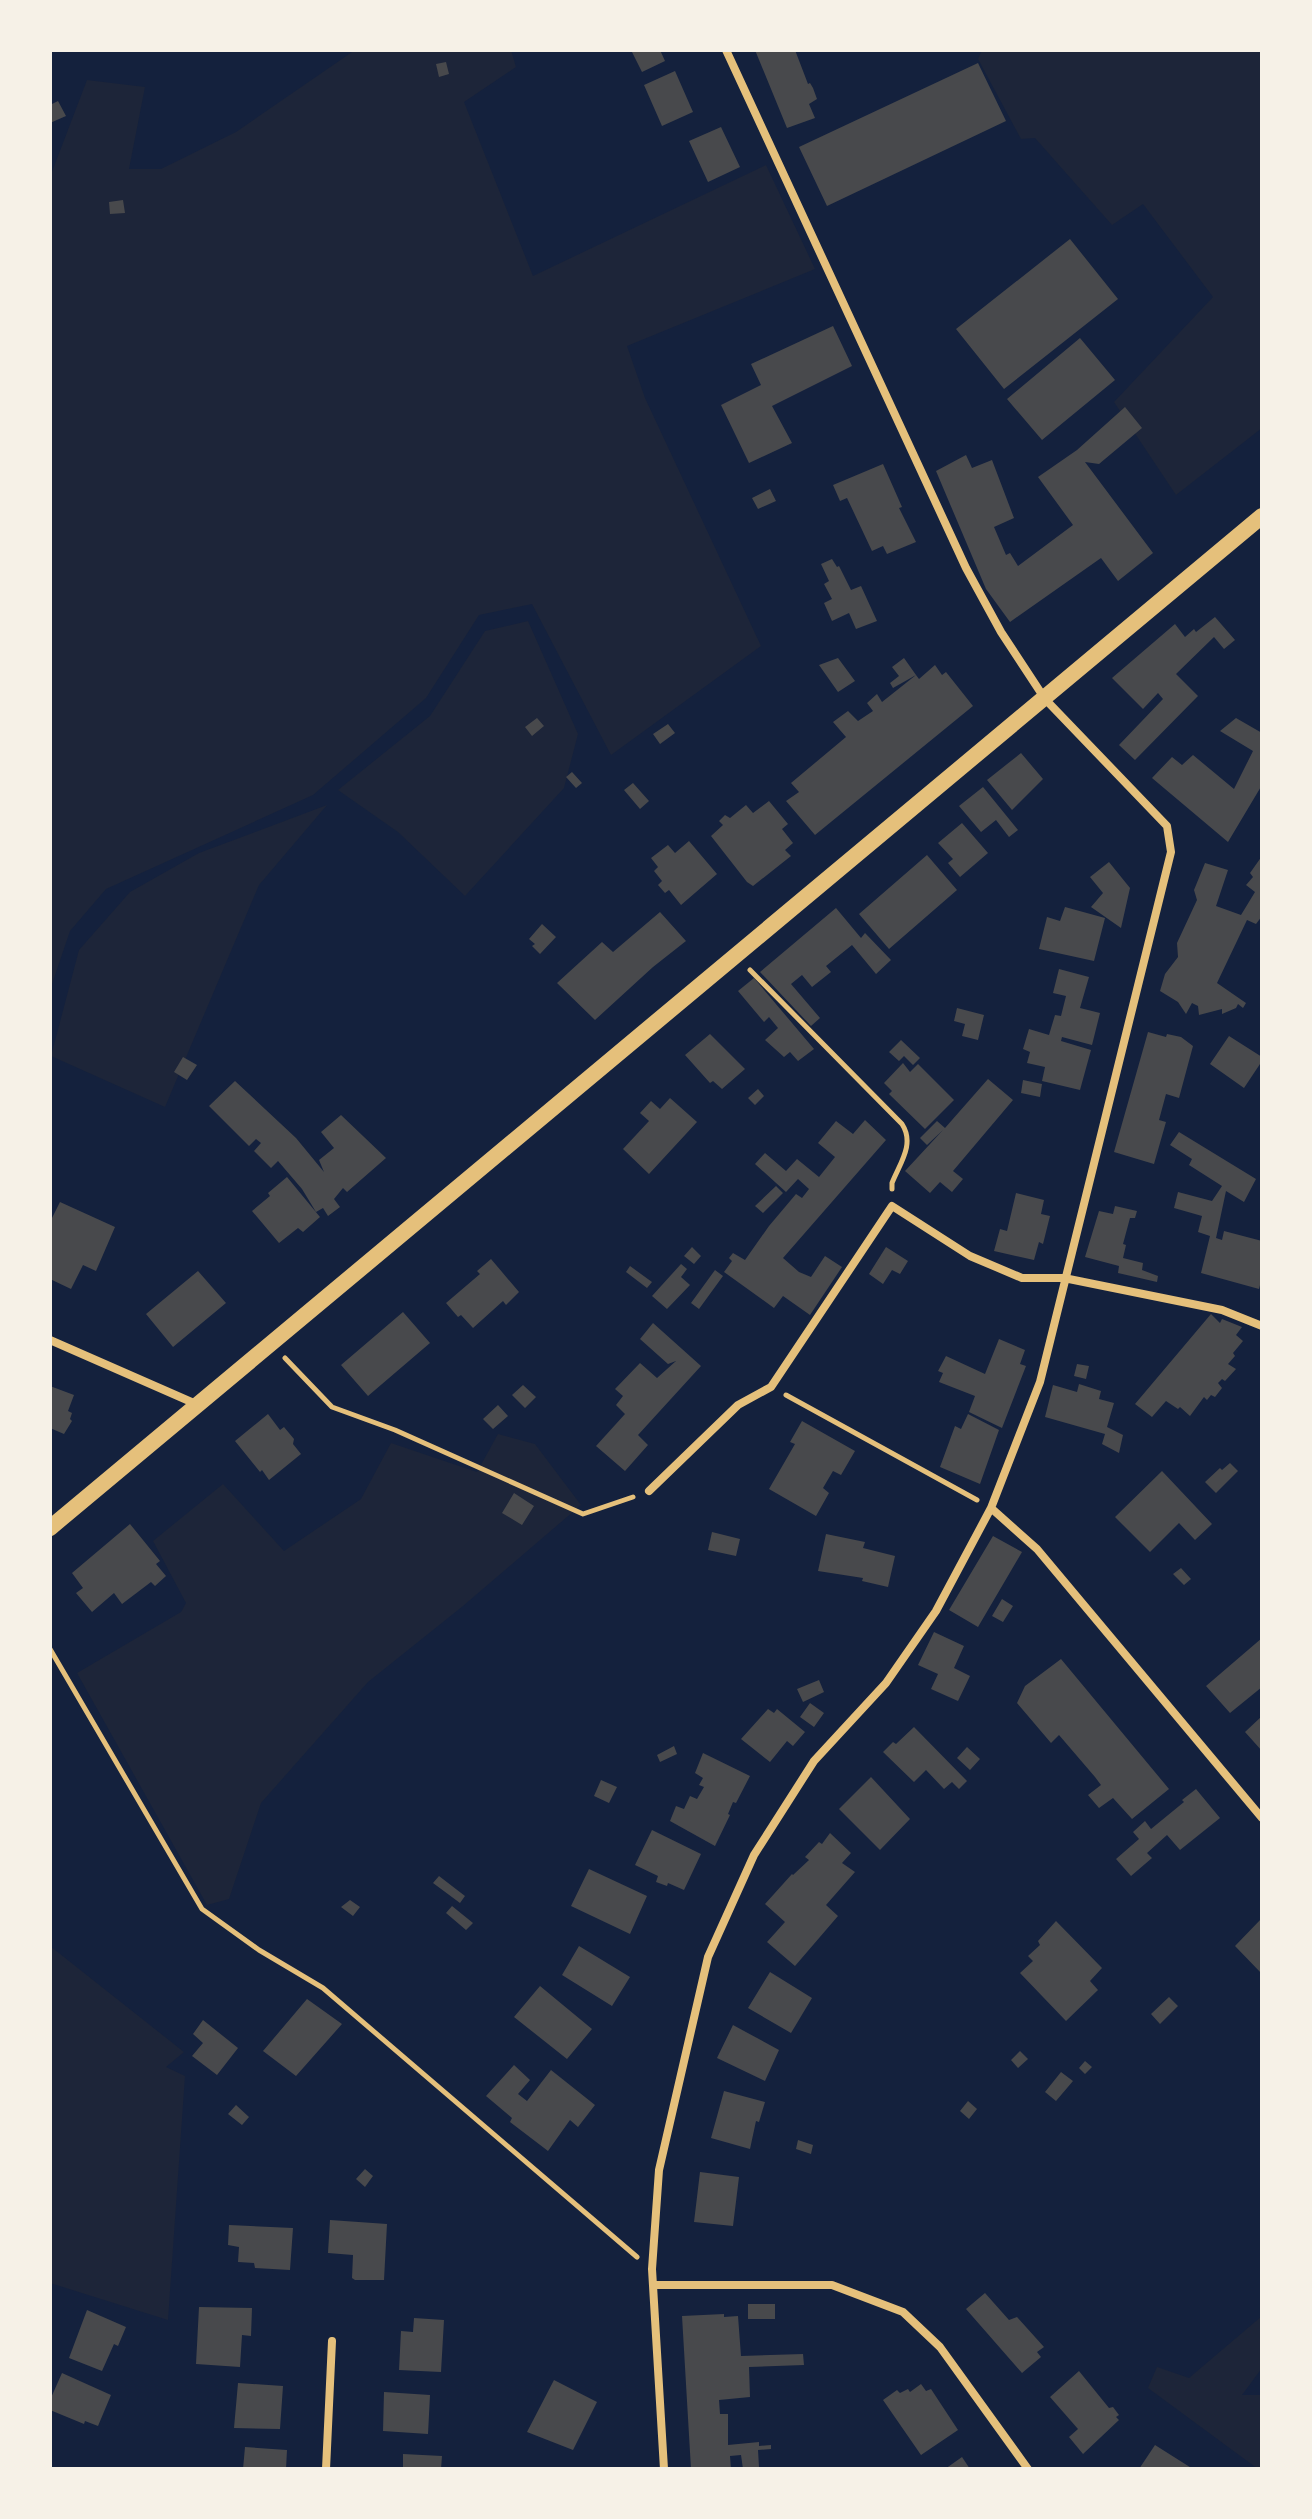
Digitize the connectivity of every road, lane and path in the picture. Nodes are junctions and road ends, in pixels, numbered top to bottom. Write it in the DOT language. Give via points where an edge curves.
graph roads {
  1 [pos="726,50"];
  2 [pos="1262,516"];
  3 [pos="1045,699"];
  4 [pos="736,956"];
  5 [pos="892,1206"];
  6 [pos="1064,1278"];
  7 [pos="1262,1326"];
  8 [pos="50,1340"];
  9 [pos="270,1343"];
  10 [pos="771,1387"];
  11 [pos="196,1404"];
  12 [pos="649,1491"];
  13 [pos="991,1508"];
  14 [pos="50,1528"];
  15 [pos="50,1649"];
  16 [pos="1262,1818"];
  17 [pos="652,2269"];
  18 [pos="654,2285"];
  19 [pos="332,2341"];
  20 [pos="326,2469"];
  21 [pos="664,2469"];
  22 [pos="1028,2469"];
  1 -- 3 [label="street" via="966,568"];
  2 -- 3 [label="main road"];
  3 -- 4 [label="main road"];
  3 -- 6 [label="street" via="1167,826 1171,852"];
  4 -- 5 [label="path" via="907,1132 908,1143 892,1183"];
  4 -- 9 [label="main road"];
  5 -- 6 [label="street" via="970,1256 1022,1278"];
  5 -- 10 [label="street"];
  6 -- 7 [label="street" via="1222,1310"];
  6 -- 13 [label="street" via="1040,1382"];
  8 -- 11 [label="street"];
  9 -- 11 [label="main road"];
  9 -- 12 [label="path" via="332,1407 583,1514"];
  10 -- 12 [label="street" via="738,1405"];
  10 -- 13 [label="path"];
  11 -- 14 [label="main road"];
  13 -- 16 [label="street" via="1037,1549"];
  13 -- 17 [label="street" via="936,1611 886,1683 814,1761 754,1855 708,1957 659,2170"];
  15 -- 17 [label="path" via="202,1909 323,1988"];
  17 -- 18 [label="street"];
  18 -- 21 [label="street"];
  18 -- 22 [label="street" via="832,2285 903,2312 940,2347"];
  19 -- 20 [label="street"];
}
